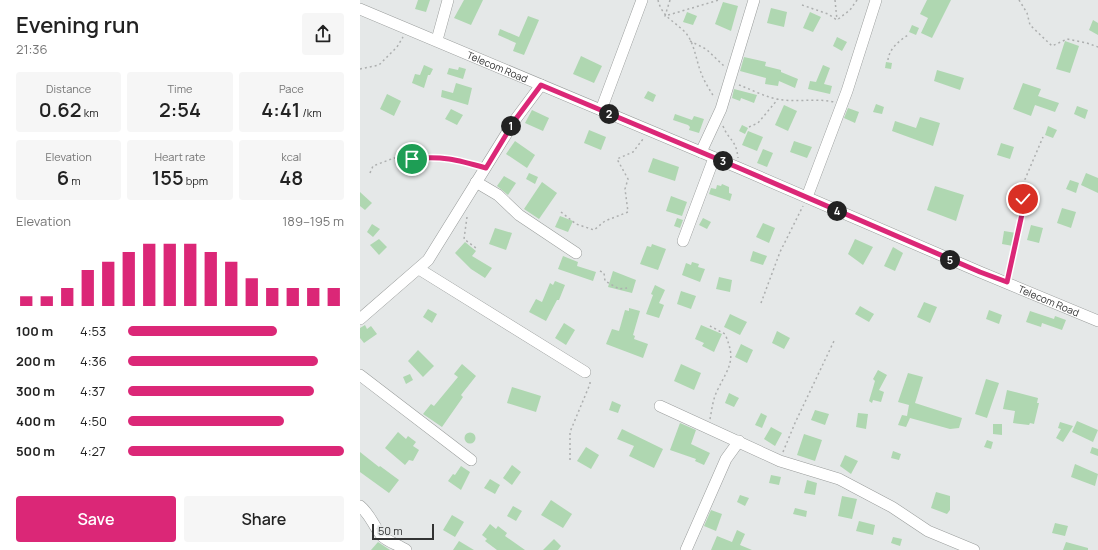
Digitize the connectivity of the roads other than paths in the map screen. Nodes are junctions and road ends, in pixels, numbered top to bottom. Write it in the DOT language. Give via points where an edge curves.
graph roads {
  1 [pos="448,0"];
  2 [pos="642,0"];
  3 [pos="754,0"];
  4 [pos="876,0"];
  5 [pos="360,9"];
  6 [pos="437,40"];
  7 [pos="541,85"];
  8 [pos="601,110"];
  9 [pos="701,152"];
  10 [pos="714,158"];
  11 [pos="476,182"];
  12 [pos="807,197"];
  13 [pos="683,241"];
  14 [pos="576,253"];
  15 [pos="419,269"];
  16 [pos="360,318"];
  17 [pos="1098,320"];
  18 [pos="585,372"];
  19 [pos="360,374"];
  20 [pos="660,406"];
  21 [pos="739,441"];
  22 [pos="471,460"];
  23 [pos="360,506"];
  24 [pos="406,550"];
  25 [pos="686,550"];
  26 [pos="974,550"];
  1 -- 6 [label="street"];
  2 -- 8 [label="street"];
  3 -- 9 [label="street" via="721,109"];
  4 -- 12 [label="street" via="847,91"];
  5 -- 6 [label="street, Telecom Road"];
  6 -- 7 [label="street, Telecom Road"];
  7 -- 8 [label="street, Telecom Road"];
  7 -- 11 [label="street" via="515,120"];
  8 -- 9 [label="street, Telecom Road"];
  9 -- 10 [label="street, Telecom Road"];
  10 -- 12 [label="street, Telecom Road"];
  10 -- 13 [label="street"];
  11 -- 14 [label="street" via="498,195 519,215"];
  11 -- 15 [label="street" via="428,260"];
  12 -- 17 [label="street, Telecom Road"];
  15 -- 16 [label="street"];
  15 -- 18 [label="street"];
  19 -- 22 [label="street"];
  20 -- 21 [label="street"];
  21 -- 25 [label="street" via="726,459"];
  21 -- 26 [label="street" via="780,460 839,479 892,507 928,530"];
  23 -- 24 [label="street" via="368,512 383,538"];
}
